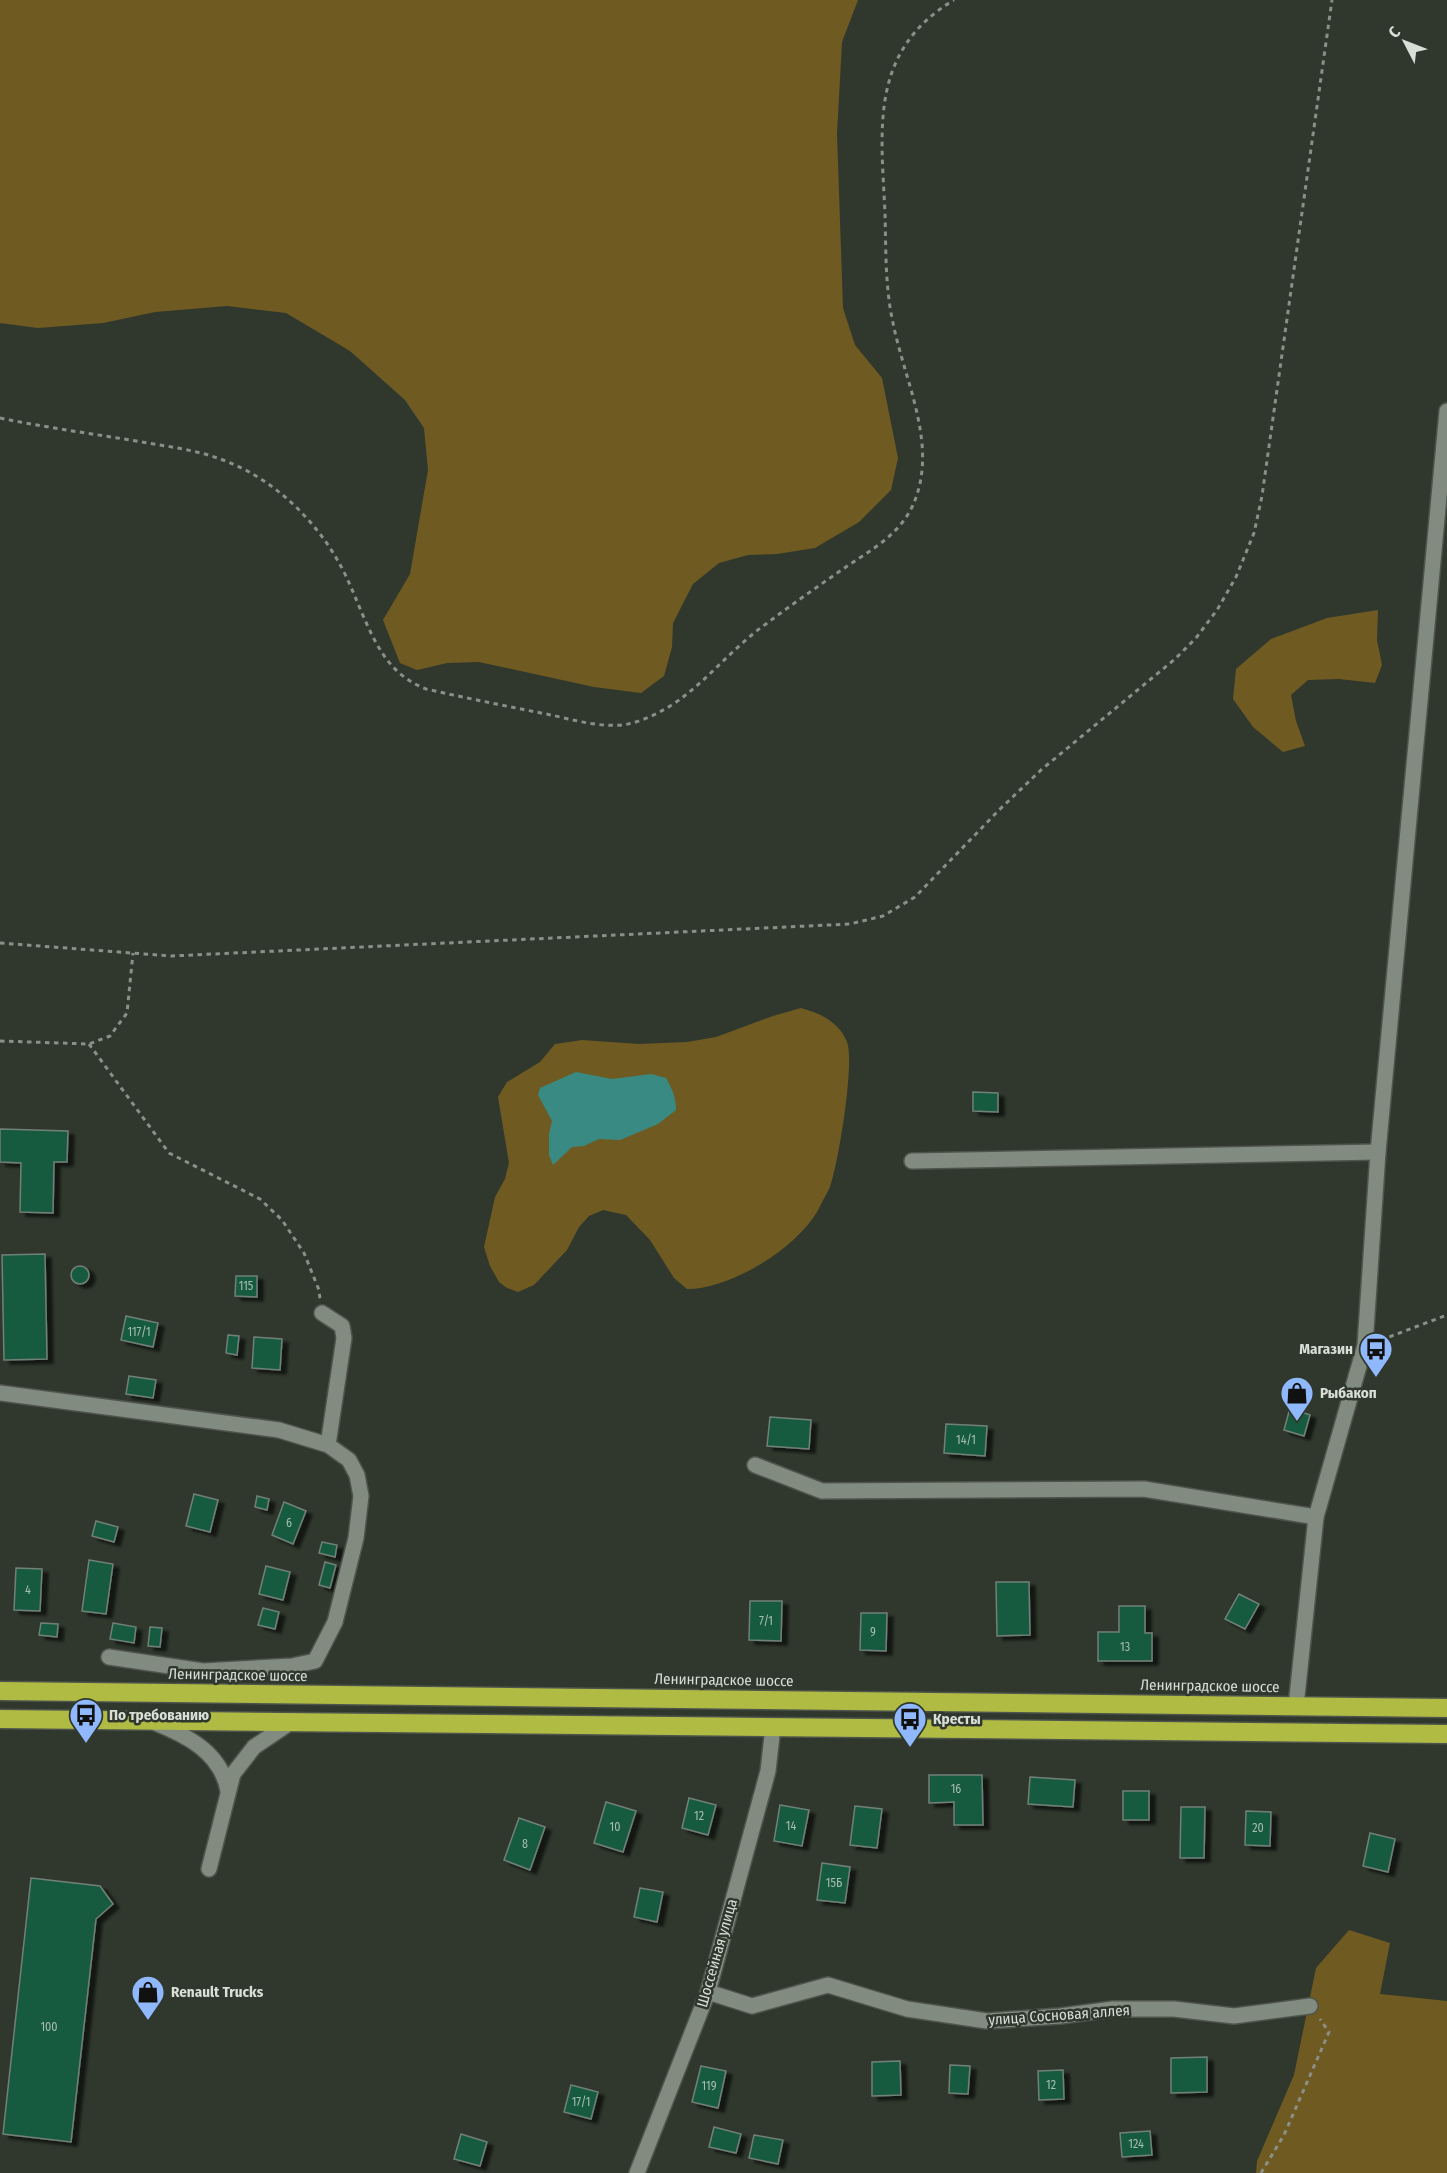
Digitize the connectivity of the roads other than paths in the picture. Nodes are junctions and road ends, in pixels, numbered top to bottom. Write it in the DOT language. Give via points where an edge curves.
graph roads {
  1 [pos="1447,411"];
  2 [pos="1378,1152"];
  3 [pos="912,1161"];
  4 [pos="322,1313"];
  5 [pos="0,1393"];
  6 [pos="328,1445"];
  7 [pos="755,1465"];
  8 [pos="1316,1517"];
  9 [pos="109,1657"];
  10 [pos="203,1671"];
  11 [pos="0,1691"];
  12 [pos="201,1693"];
  13 [pos="1296,1706"];
  14 [pos="1447,1708"];
  15 [pos="0,1719"];
  16 [pos="147,1720"];
  17 [pos="291,1722"];
  18 [pos="773,1727"];
  19 [pos="1447,1734"];
  20 [pos="228,1791"];
  21 [pos="209,1869"];
  22 [pos="708,1992"];
  23 [pos="1310,2006"];
  24 [pos="637,2173"];
  1 -- 2 [label="street"];
  2 -- 3 [label="street"];
  2 -- 8 [label="street" via="1365,1345"];
  4 -- 6 [label="street" via="342,1326 344,1338"];
  5 -- 6 [label="street" via="279,1430"];
  6 -- 10 [label="street" via="349,1460 361,1496 356,1538 335,1622 324,1645 315,1661 292,1666"];
  7 -- 8 [label="street" via="822,1491 1144,1489"];
  8 -- 13 [label="street"];
  9 -- 10 [label="street"];
  10 -- 12 [label="street"];
  11 -- 12 [label="highway, Ленинградское шоссе"];
  12 -- 13 [label="highway, Ленинградское шоссе"];
  13 -- 14 [label="highway, Ленинградское шоссе"];
  15 -- 16 [label="highway"];
  16 -- 17 [label="highway"];
  16 -- 20 [label="street" via="178,1732 201,1747 222,1770"];
  17 -- 18 [label="highway"];
  17 -- 20 [label="street" via="246,1756 233,1774"];
  18 -- 19 [label="highway"];
  18 -- 22 [label="street, Шоссейная улица" via="768,1771"];
  20 -- 21 [label="street"];
  22 -- 23 [label="street, улица Сосновая аллея" via="752,2006 828,1985 907,2009 987,2021 1113,2009 1174,2009 1234,2016"];
  22 -- 24 [label="street, Шоссейная улица"];
}
